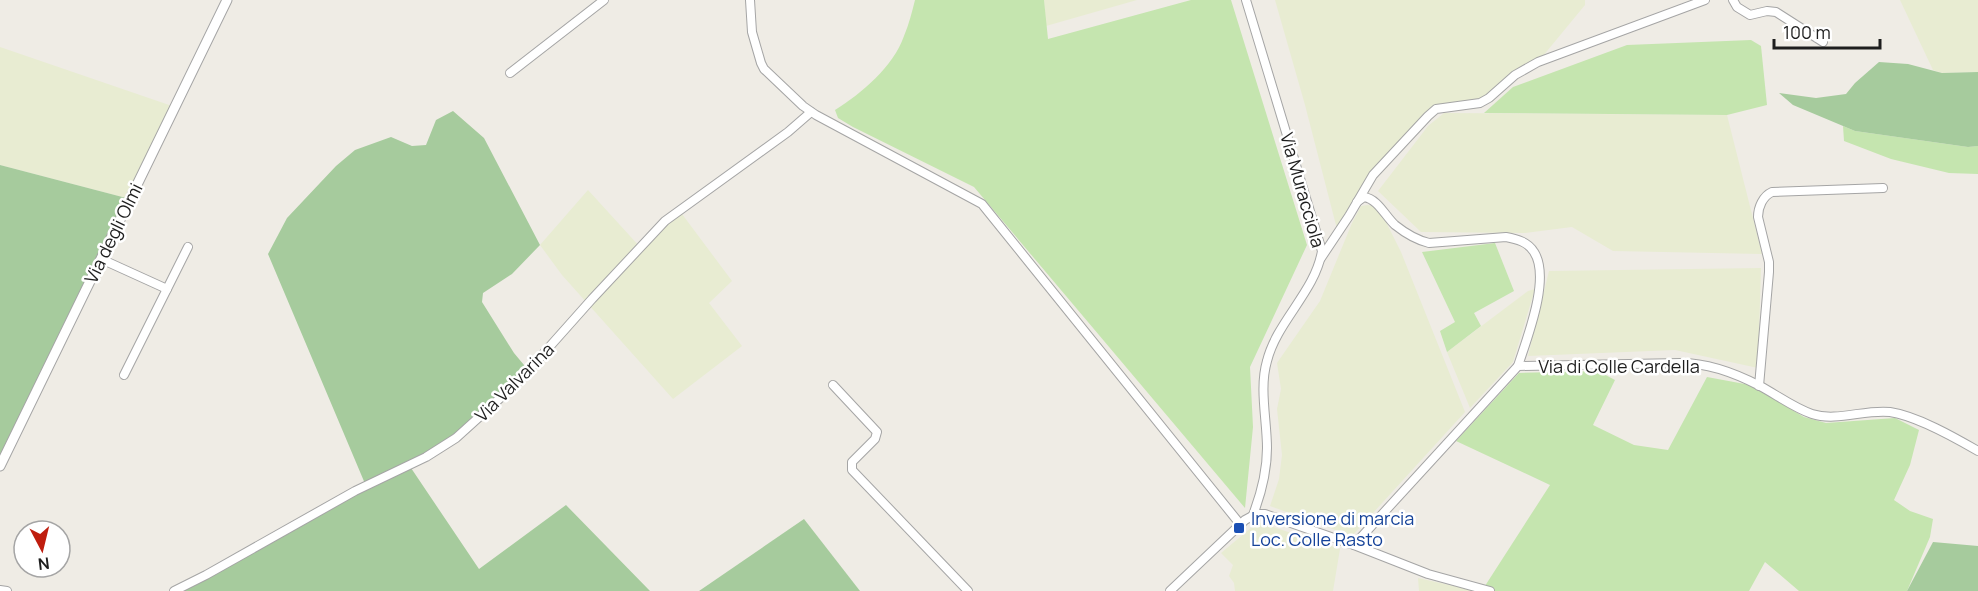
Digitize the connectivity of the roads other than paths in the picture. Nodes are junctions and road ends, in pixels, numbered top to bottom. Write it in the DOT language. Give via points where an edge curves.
graph roads {
  1 [pos="227,0"];
  2 [pos="604,0"];
  3 [pos="750,0"];
  4 [pos="1246,0"];
  5 [pos="1706,0"];
  6 [pos="1733,0"];
  7 [pos="1823,42"];
  8 [pos="510,73"];
  9 [pos="811,112"];
  10 [pos="1883,188"];
  11 [pos="1357,202"];
  12 [pos="188,248"];
  13 [pos="100,259"];
  14 [pos="1320,259"];
  15 [pos="167,289"];
  16 [pos="1518,366"];
  17 [pos="124,375"];
  18 [pos="833,385"];
  19 [pos="1759,386"];
  20 [pos="1978,451"];
  21 [pos="0,466"];
  22 [pos="1253,515"];
  23 [pos="1240,524"];
  24 [pos="1354,545"];
  25 [pos="0,590"];
  26 [pos="7,591"];
  27 [pos="174,591"];
  28 [pos="968,591"];
  29 [pos="1170,591"];
  30 [pos="1490,591"];
  1 -- 13 [label="street, Via degli Olmi"];
  2 -- 8 [label="street"];
  3 -- 9 [label="street" via="752,32 764,69"];
  4 -- 14 [label="street, Via Muracciola" via="1321,243"];
  5 -- 11 [label="street" via="1538,62 1480,104 1436,109 1373,175"];
  6 -- 7 [label="street" via="1750,15 1776,12"];
  9 -- 23 [label="street" via="982,204"];
  9 -- 27 [label="street, Via Valvarina" via="665,221 519,381 450,442"];
  10 -- 19 [label="street" via="1772,192 1764,199 1758,217 1769,272"];
  11 -- 14 [label="street"];
  11 -- 16 [label="street" via="1372,199 1395,225 1420,241 1506,237 1529,245 1536,253 1541,285"];
  12 -- 15 [label="street"];
  13 -- 15 [label="street"];
  13 -- 21 [label="street, Via degli Olmi"];
  14 -- 22 [label="street, Via Muracciola" via="1267,360 1266,465"];
  15 -- 17 [label="street"];
  16 -- 19 [label="street, Via di Colle Cardella" via="1692,363 1721,369"];
  16 -- 24 [label="street, Via di Colle Cardella"];
  18 -- 28 [label="street" via="877,431 852,462 852,470"];
  19 -- 20 [label="street, Via di Colle Cardella" via="1814,414 1890,412 1947,433"];
  22 -- 23 [label="street"];
  22 -- 24 [label="street" via="1265,514"];
  23 -- 29 [label="street"];
  24 -- 30 [label="street" via="1428,574"];
  25 -- 26 [label="street"];
}
